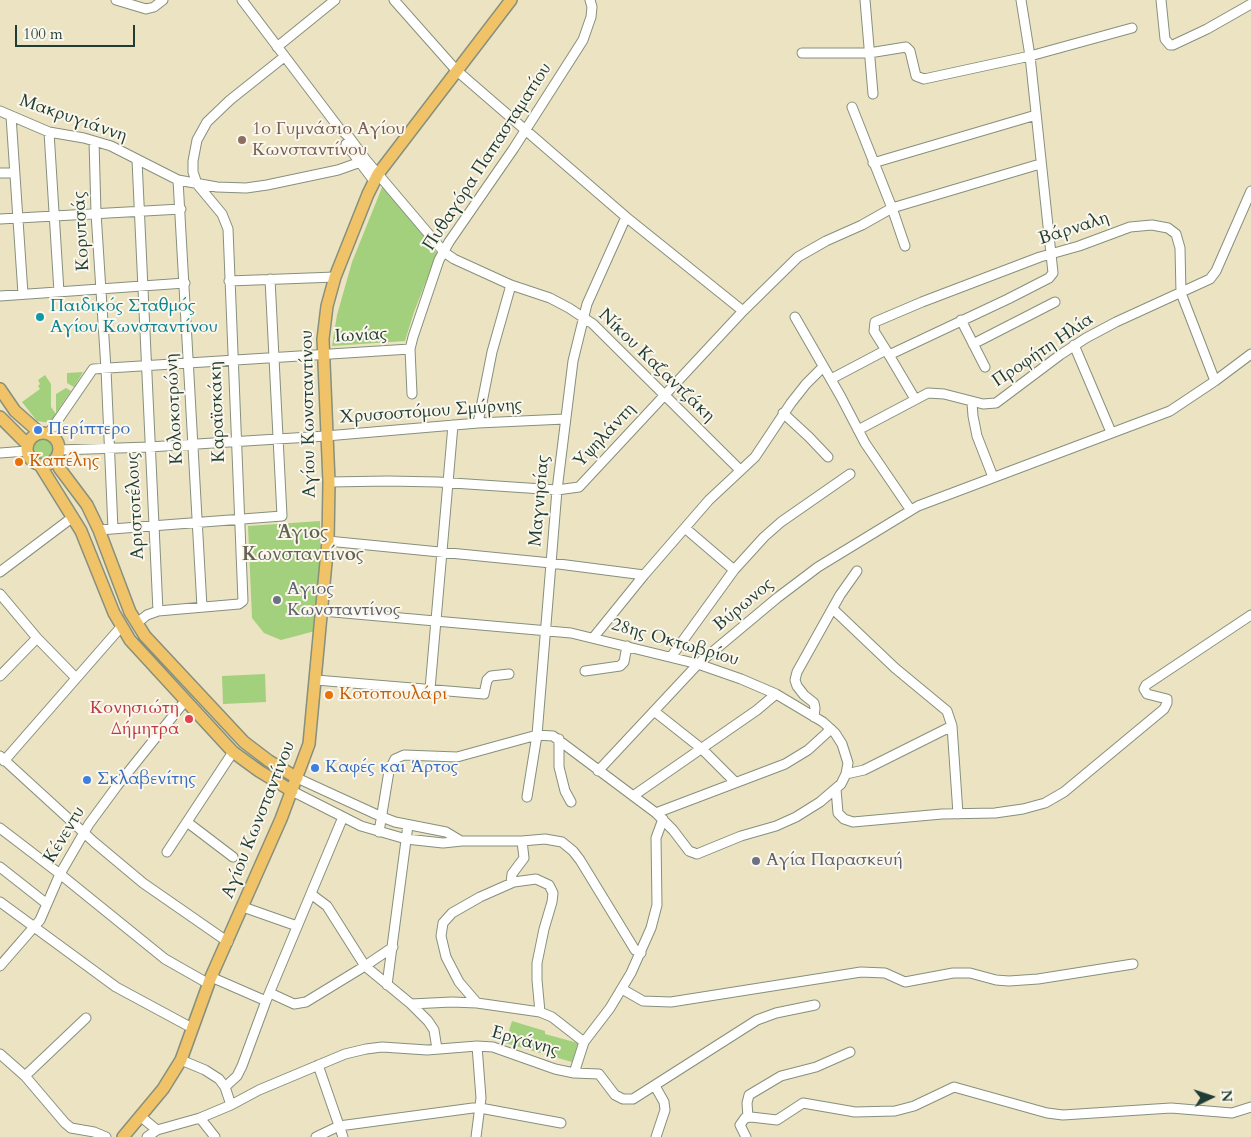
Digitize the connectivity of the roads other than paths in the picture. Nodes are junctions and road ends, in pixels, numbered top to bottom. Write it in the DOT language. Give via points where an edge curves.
graph roads {
  1 [pos="116,0"];
  2 [pos="163,0"];
  3 [pos="242,0"];
  4 [pos="336,0"];
  5 [pos="394,0"];
  6 [pos="511,0"];
  7 [pos="590,0"];
  8 [pos="864,0"];
  9 [pos="1021,0"];
  10 [pos="1161,0"];
  11 [pos="1251,4"];
  12 [pos="1132,28"];
  13 [pos="277,47"];
  14 [pos="802,53"];
  15 [pos="869,53"];
  16 [pos="1030,56"];
  17 [pos="284,57"];
  18 [pos="456,70"];
  19 [pos="873,94"];
  20 [pos="852,107"];
  21 [pos="0,111"];
  22 [pos="1036,115"];
  23 [pos="11,116"];
  24 [pos="524,130"];
  25 [pos="50,132"];
  26 [pos="94,141"];
  27 [pos="137,160"];
  28 [pos="363,161"];
  29 [pos="873,163"];
  30 [pos="1040,164"];
  31 [pos="0,173"];
  32 [pos="14,173"];
  33 [pos="376,177"];
  34 [pos="178,180"];
  35 [pos="197,184"];
  36 [pos="1251,191"];
  37 [pos="892,208"];
  38 [pos="181,209"];
  39 [pos="138,211"];
  40 [pos="96,213"];
  41 [pos="1251,214"];
  42 [pos="54,215"];
  43 [pos="1241,215"];
  44 [pos="626,217"];
  45 [pos="17,218"];
  46 [pos="0,219"];
  47 [pos="905,246"];
  48 [pos="444,252"];
  49 [pos="1050,254"];
  50 [pos="335,277"];
  51 [pos="270,279"];
  52 [pos="230,280"];
  53 [pos="186,283"];
  54 [pos="142,286"];
  55 [pos="511,286"];
  56 [pos="101,289"];
  57 [pos="58,292"];
  58 [pos="1181,293"];
  59 [pos="23,294"];
  60 [pos="0,296"];
  61 [pos="1055,302"];
  62 [pos="743,311"];
  63 [pos="582,317"];
  64 [pos="794,317"];
  65 [pos="961,320"];
  66 [pos="973,344"];
  67 [pos="1074,345"];
  68 [pos="410,349"];
  69 [pos="887,353"];
  70 [pos="323,354"];
  71 [pos="1251,354"];
  72 [pos="274,358"];
  73 [pos="232,360"];
  74 [pos="189,362"];
  75 [pos="146,366"];
  76 [pos="823,367"];
  77 [pos="985,367"];
  78 [pos="106,369"];
  79 [pos="831,379"];
  80 [pos="1215,381"];
  81 [pos="0,389"];
  82 [pos="412,394"];
  83 [pos="665,396"];
  84 [pos="915,399"];
  85 [pos="972,403"];
  86 [pos="783,413"];
  87 [pos="0,417"];
  88 [pos="565,419"];
  89 [pos="478,423"];
  90 [pos="453,426"];
  91 [pos="858,430"];
  92 [pos="1110,432"];
  93 [pos="45,433"];
  94 [pos="326,436"];
  95 [pos="278,439"];
  96 [pos="235,442"];
  97 [pos="193,444"];
  98 [pos="149,447"];
  99 [pos="27,448"];
  100 [pos="110,450"];
  101 [pos="0,454"];
  102 [pos="57,455"];
  103 [pos="828,457"];
  104 [pos="40,465"];
  105 [pos="740,470"];
  106 [pos="850,474"];
  107 [pos="993,477"];
  108 [pos="329,482"];
  109 [pos="449,483"];
  110 [pos="557,490"];
  111 [pos="910,510"];
  112 [pos="73,517"];
  113 [pos="239,519"];
  114 [pos="197,522"];
  115 [pos="153,525"];
  116 [pos="685,528"];
  117 [pos="114,529"];
  118 [pos="99,530"];
  119 [pos="328,540"];
  120 [pos="441,552"];
  121 [pos="551,563"];
  122 [pos="734,570"];
  123 [pos="856,571"];
  124 [pos="0,572"];
  125 [pos="644,575"];
  126 [pos="0,594"];
  127 [pos="202,607"];
  128 [pos="833,609"];
  129 [pos="158,611"];
  130 [pos="322,611"];
  131 [pos="1251,615"];
  132 [pos="436,621"];
  133 [pos="137,623"];
  134 [pos="121,627"];
  135 [pos="545,630"];
  136 [pos="37,638"];
  137 [pos="593,638"];
  138 [pos="627,646"];
  139 [pos="671,657"];
  140 [pos="698,664"];
  141 [pos="584,671"];
  142 [pos="509,674"];
  143 [pos="0,676"];
  144 [pos="76,678"];
  145 [pos="316,680"];
  146 [pos="430,689"];
  147 [pos="776,694"];
  148 [pos="185,701"];
  149 [pos="654,711"];
  150 [pos="814,717"];
  151 [pos="952,726"];
  152 [pos="831,729"];
  153 [pos="537,736"];
  154 [pos="559,739"];
  155 [pos="702,750"];
  156 [pos="233,752"];
  157 [pos="2,758"];
  158 [pos="598,771"];
  159 [pos="846,774"];
  160 [pos="297,778"];
  161 [pos="735,782"];
  162 [pos="836,789"];
  163 [pos="292,791"];
  164 [pos="633,796"];
  165 [pos="527,797"];
  166 [pos="571,802"];
  167 [pos="958,814"];
  168 [pos="659,816"];
  169 [pos="343,817"];
  170 [pos="382,817"];
  171 [pos="187,822"];
  172 [pos="408,825"];
  173 [pos="0,828"];
  174 [pos="379,832"];
  175 [pos="84,833"];
  176 [pos="406,839"];
  177 [pos="462,841"];
  178 [pos="522,841"];
  179 [pos="167,852"];
  180 [pos="234,857"];
  181 [pos="0,867"];
  182 [pos="60,874"];
  183 [pos="511,883"];
  184 [pos="311,894"];
  185 [pos="0,902"];
  186 [pos="47,904"];
  187 [pos="243,907"];
  188 [pos="297,926"];
  189 [pos="35,927"];
  190 [pos="228,942"];
  191 [pos="393,947"];
  192 [pos="640,953"];
  193 [pos="1133,964"];
  194 [pos="0,966"];
  195 [pos="365,966"];
  196 [pos="210,981"];
  197 [pos="387,985"];
  198 [pos="622,989"];
  199 [pos="268,997"];
  200 [pos="477,1003"];
  201 [pos="411,1004"];
  202 [pos="815,1006"];
  203 [pos="540,1012"];
  204 [pos="86,1018"];
  205 [pos="192,1028"];
  206 [pos="584,1042"];
  207 [pos="477,1046"];
  208 [pos="437,1049"];
  209 [pos="850,1052"];
  210 [pos="0,1054"];
  211 [pos="181,1060"];
  212 [pos="318,1065"];
  213 [pos="574,1073"];
  214 [pos="25,1076"];
  215 [pos="655,1086"];
  216 [pos="226,1087"];
  217 [pos="231,1105"];
  218 [pos="1251,1107"];
  219 [pos="480,1108"];
  220 [pos="140,1116"];
  221 [pos="748,1117"];
  222 [pos="200,1118"];
  223 [pos="561,1123"];
  224 [pos="339,1126"];
  225 [pos="157,1130"];
  226 [pos="106,1137"];
  227 [pos="123,1137"];
  228 [pos="147,1137"];
  229 [pos="215,1137"];
  230 [pos="316,1137"];
  231 [pos="343,1137"];
  232 [pos="476,1137"];
  233 [pos="656,1137"];
  234 [pos="746,1137"];
  1 -- 2 [label="street" via="146,10"];
  3 -- 13 [label="street, Νίκου Καζαντζάκη"];
  4 -- 13 [label="street"];
  5 -- 18 [label="street"];
  6 -- 18 [label="main road, Αγίου Κωνσταντίνου"];
  7 -- 24 [label="street, Πυθαγόρα Παπασταματίου" via="591,17 582,40"];
  8 -- 15 [label="street"];
  9 -- 16 [label="street"];
  10 -- 11 [label="street" via="1165,39 1170,45"];
  12 -- 16 [label="street"];
  13 -- 17 [label="street, Νίκου Καζαντζάκη"];
  14 -- 15 [label="street"];
  15 -- 16 [label="street" via="906,47 916,76 924,79"];
  15 -- 19 [label="street"];
  16 -- 22 [label="street"];
  17 -- 28 [label="street, Νίκου Καζαντζάκη" via="339,128 344,141"];
  17 -- 35 [label="street" via="204,125 193,161"];
  18 -- 24 [label="street"];
  18 -- 33 [label="main road, Αγίου Κωνσταντίνου"];
  20 -- 29 [label="street"];
  21 -- 23 [label="street, Μακρυγιάννη"];
  22 -- 29 [label="street"];
  22 -- 30 [label="street"];
  23 -- 25 [label="street, Μακρυγιάννη"];
  23 -- 32 [label="street"];
  24 -- 44 [label="street"];
  24 -- 48 [label="street, Πυθαγόρα Παπασταματίου"];
  25 -- 26 [label="street, Μακρυγιάννη"];
  25 -- 42 [label="street"];
  26 -- 27 [label="street, Μακρυγιάννη"];
  26 -- 40 [label="street, Κορυτσάς"];
  27 -- 34 [label="street, Μακρυγιάννη"];
  27 -- 39 [label="street, Αριστοτέλους"];
  28 -- 33 [label="street, Νίκου Καζαντζάκη"];
  28 -- 35 [label="street, Μακρυγιάννη" via="321,174 258,187 234,189"];
  29 -- 37 [label="street"];
  30 -- 37 [label="street, Υψηλάντη"];
  30 -- 49 [label="street"];
  31 -- 32 [label="street"];
  32 -- 45 [label="street"];
  33 -- 48 [label="street, Νίκου Καζαντζάκη"];
  33 -- 50 [label="main road, Αγίου Κωνσταντίνου"];
  34 -- 35 [label="street, Μακρυγιάννη"];
  34 -- 38 [label="street, Κολοκοτρώνη"];
  35 -- 52 [label="street, Καραϊσκάκη" via="227,224"];
  36 -- 43 [label="street, Προφήτη Ηλία"];
  37 -- 47 [label="street"];
  37 -- 62 [label="street, Υψηλάντη" via="798,257"];
  38 -- 39 [label="street"];
  38 -- 53 [label="street, Κολοκοτρώνη"];
  39 -- 40 [label="street"];
  39 -- 54 [label="street, Αριστοτέλους"];
  40 -- 42 [label="street"];
  40 -- 56 [label="street, Κορυτσάς"];
  41 -- 43 [label="street"];
  42 -- 45 [label="street"];
  42 -- 57 [label="street"];
  43 -- 58 [label="street, Προφήτη Ηλία" via="1214,275"];
  44 -- 62 [label="street"];
  44 -- 63 [label="street, Μαγνησίας"];
  45 -- 46 [label="street"];
  45 -- 59 [label="street"];
  48 -- 55 [label="street, Νίκου Καζαντζάκη"];
  48 -- 68 [label="street, Πυθαγόρα Παπασταματίου"];
  49 -- 58 [label="street, Βάρναλη" via="1134,226 1163,226 1174,231 1178,238"];
  49 -- 65 [label="street" via="1053,270 1049,278"];
  49 -- 69 [label="street, Βάρναλη" via="875,322 874,332"];
  50 -- 51 [label="street"];
  50 -- 70 [label="main road, Αγίου Κωνσταντίνου" via="324,326"];
  51 -- 52 [label="street"];
  51 -- 72 [label="street"];
  52 -- 73 [label="street, Καραϊσκάκη"];
  53 -- 54 [label="street"];
  53 -- 74 [label="street, Κολοκοτρώνη"];
  54 -- 56 [label="street"];
  54 -- 75 [label="street, Αριστοτέλους"];
  55 -- 63 [label="street, Νίκου Καζαντζάκη" via="550,298"];
  55 -- 89 [label="street" via="494,344"];
  56 -- 57 [label="street"];
  56 -- 78 [label="street, Κορυτσάς"];
  57 -- 59 [label="street"];
  58 -- 67 [label="street, Προφήτη Ηλία"];
  58 -- 80 [label="street, Βάρναλη"];
  59 -- 60 [label="street"];
  61 -- 66 [label="street"];
  62 -- 83 [label="street, Υψηλάντη"];
  63 -- 83 [label="street, Νίκου Καζαντζάκη" via="602,332"];
  63 -- 88 [label="street, Μαγνησίας"];
  64 -- 76 [label="street"];
  65 -- 66 [label="street"];
  65 -- 69 [label="street"];
  66 -- 77 [label="street"];
  67 -- 85 [label="street, Προφήτη Ηλία" via="1001,400 988,405"];
  67 -- 92 [label="street"];
  68 -- 70 [label="street, Ιωνίας"];
  68 -- 82 [label="street, Πυθαγόρα Παπασταματίου"];
  69 -- 79 [label="street"];
  69 -- 84 [label="street"];
  70 -- 72 [label="street, Ιωνίας"];
  70 -- 94 [label="main road, Αγίου Κωνσταντίνου"];
  71 -- 80 [label="street, Βύρωνος"];
  72 -- 73 [label="street, Ιωνίας"];
  72 -- 95 [label="street"];
  73 -- 74 [label="street, Ιωνίας"];
  73 -- 96 [label="street, Καραϊσκάκη"];
  74 -- 75 [label="street, Ιωνίας"];
  74 -- 97 [label="street, Κολοκοτρώνη"];
  75 -- 78 [label="street, Ιωνίας"];
  75 -- 98 [label="street, Αριστοτέλους"];
  76 -- 79 [label="street"];
  76 -- 86 [label="street"];
  78 -- 93 [label="street, Ιωνίας" via="91,370"];
  78 -- 100 [label="street, Κορυτσάς"];
  79 -- 91 [label="street"];
  80 -- 92 [label="street, Βύρωνος" via="1170,411"];
  81 -- 93 [label="main road" via="15,411"];
  83 -- 105 [label="street, Νίκου Καζαντζάκη"];
  83 -- 110 [label="street, Υψηλάντη" via="584,483 576,488"];
  84 -- 85 [label="street, Προφήτη Ηλία" via="934,392"];
  84 -- 91 [label="street, Προφήτη Ηλία"];
  85 -- 107 [label="street" via="977,436"];
  86 -- 103 [label="street"];
  86 -- 105 [label="street" via="755,457"];
  87 -- 99 [label="main road"];
  88 -- 89 [label="street, Χρυσοστόμου Σμύρνης"];
  88 -- 110 [label="street, Μαγνησίας"];
  89 -- 90 [label="street, Χρυσοστόμου Σμύρνης"];
  90 -- 94 [label="street, Χρυσοστόμου Σμύρνης"];
  90 -- 109 [label="street"];
  91 -- 111 [label="street"];
  92 -- 107 [label="street, Βύρωνος"];
  93 -- 99 [label="main road" via="31,438"];
  93 -- 102 [label="main road" via="56,438"];
  94 -- 95 [label="street, Χρυσοστόμου Σμύρνης"];
  94 -- 108 [label="main road, Αγίου Κωνσταντίνου"];
  95 -- 96 [label="street, Χρυσοστόμου Σμύρνης"];
  95 -- 113 [label="street" via="282,516"];
  96 -- 97 [label="street, Χρυσοστόμου Σμύρνης"];
  96 -- 113 [label="street, Καραϊσκάκη"];
  97 -- 98 [label="street, Χρυσοστόμου Σμύρνης"];
  97 -- 114 [label="street, Κολοκοτρώνη"];
  98 -- 100 [label="street, Χρυσοστόμου Σμύρνης"];
  98 -- 115 [label="street, Αριστοτέλους"];
  99 -- 101 [label="street"];
  99 -- 104 [label="main road" via="33,461"];
  100 -- 102 [label="street, Χρυσοστόμου Σμύρνης"];
  100 -- 117 [label="street, Κορυτσάς"];
  102 -- 104 [label="main road" via="47,465"];
  102 -- 118 [label="main road" via="60,469 87,505"];
  104 -- 112 [label="main road"];
  105 -- 116 [label="street"];
  106 -- 122 [label="street" via="775,527"];
  107 -- 111 [label="street, Βύρωνος"];
  108 -- 109 [label="street, Υψηλάντη"];
  108 -- 119 [label="main road, Αγίου Κωνσταντίνου"];
  109 -- 110 [label="street, Υψηλάντη"];
  109 -- 120 [label="street"];
  110 -- 121 [label="street, Μαγνησίας"];
  111 -- 140 [label="street, Βύρωνος" via="818,567"];
  112 -- 124 [label="street"];
  112 -- 134 [label="main road"];
  113 -- 114 [label="street"];
  113 -- 127 [label="street, Καραϊσκάκη" via="243,597 239,604"];
  114 -- 115 [label="street"];
  114 -- 127 [label="street, Κολοκοτρώνη"];
  115 -- 117 [label="street"];
  115 -- 129 [label="street, Αριστοτέλους"];
  116 -- 122 [label="street"];
  116 -- 125 [label="street"];
  117 -- 118 [label="street"];
  118 -- 133 [label="main road"];
  119 -- 120 [label="street"];
  119 -- 130 [label="main road, Αγίου Κωνσταντίνου"];
  120 -- 121 [label="street"];
  120 -- 132 [label="street"];
  121 -- 125 [label="street"];
  121 -- 135 [label="street, Μαγνησίας"];
  122 -- 139 [label="street"];
  123 -- 128 [label="street"];
  125 -- 137 [label="street"];
  126 -- 136 [label="street"];
  127 -- 129 [label="street"];
  128 -- 150 [label="street" via="796,675 798,688 814,703"];
  128 -- 151 [label="street" via="906,677 945,708"];
  129 -- 133 [label="street"];
  130 -- 132 [label="street, 28ης Οκτωβρίου"];
  130 -- 145 [label="main road, Αγίου Κωνσταντίνου"];
  131 -- 167 [label="street" via="1146,685 1146,693 1166,698 1166,706 1056,798 1009,812"];
  132 -- 135 [label="street, 28ης Οκτωβρίου"];
  132 -- 146 [label="street"];
  133 -- 160 [label="main road" via="169,663 244,742"];
  134 -- 144 [label="street"];
  134 -- 148 [label="main road" via="140,653"];
  135 -- 137 [label="street, 28ης Οκτωβρίου"];
  135 -- 153 [label="street, Μαγνησίας"];
  136 -- 143 [label="street"];
  136 -- 144 [label="street"];
  137 -- 138 [label="street, 28ης Οκτωβρίου"];
  138 -- 139 [label="street, 28ης Οκτωβρίου"];
  138 -- 141 [label="street" via="620,666"];
  139 -- 140 [label="street, 28ης Οκτωβρίου"];
  140 -- 147 [label="street, 28ης Οκτωβρίου" via="742,678"];
  140 -- 149 [label="street, Βύρωνος"];
  142 -- 146 [label="street" via="491,676 486,680 484,694"];
  144 -- 157 [label="street"];
  145 -- 146 [label="street"];
  145 -- 160 [label="main road, Αγίου Κωνσταντίνου" via="309,744"];
  147 -- 150 [label="street, 28ης Οκτωβρίου"];
  147 -- 155 [label="street"];
  148 -- 156 [label="main road"];
  148 -- 175 [label="street, Κένεντυ"];
  149 -- 155 [label="street"];
  149 -- 158 [label="street, Βύρωνος"];
  150 -- 152 [label="street, 28ης Οκτωβρίου"];
  151 -- 159 [label="street" via="864,770"];
  151 -- 167 [label="street"];
  152 -- 159 [label="street, 28ης Οκτωβρίου" via="845,750"];
  152 -- 161 [label="street" via="803,754 785,764"];
  153 -- 154 [label="street"];
  153 -- 165 [label="street, Μαγνησίας"];
  153 -- 170 [label="street" via="457,757 398,757 389,771"];
  154 -- 158 [label="street"];
  154 -- 166 [label="street" via="559,767"];
  155 -- 161 [label="street"];
  155 -- 164 [label="street"];
  156 -- 163 [label="main road"];
  156 -- 171 [label="street"];
  157 -- 175 [label="street"];
  158 -- 164 [label="street"];
  159 -- 162 [label="street"];
  160 -- 163 [label="main road, Αγίου Κωνσταντίνου"];
  160 -- 170 [label="street"];
  161 -- 168 [label="street"];
  162 -- 167 [label="street" via="838,813 850,822"];
  162 -- 168 [label="street" via="796,817 697,854 689,851"];
  163 -- 169 [label="street"];
  163 -- 187 [label="main road, Αγίου Κωνσταντίνου"];
  164 -- 168 [label="street"];
  168 -- 192 [label="street" via="656,915"];
  169 -- 174 [label="street"];
  169 -- 184 [label="street"];
  170 -- 172 [label="street"];
  170 -- 174 [label="street"];
  171 -- 179 [label="street"];
  171 -- 180 [label="street"];
  172 -- 176 [label="street"];
  172 -- 177 [label="street" via="446,832"];
  173 -- 182 [label="street"];
  174 -- 176 [label="street"];
  175 -- 182 [label="street, Κένεντυ"];
  175 -- 190 [label="street" via="143,883"];
  176 -- 177 [label="street" via="443,843"];
  176 -- 191 [label="street"];
  177 -- 178 [label="street"];
  178 -- 183 [label="street" via="524,858 512,874"];
  178 -- 192 [label="street" via="550,839 573,850 635,950"];
  181 -- 186 [label="street"];
  182 -- 186 [label="street, Κένεντυ"];
  182 -- 196 [label="street" via="165,959"];
  183 -- 200 [label="street" via="457,909 443,923 446,957 459,982"];
  183 -- 203 [label="street" via="536,879 548,884 552,890 537,963"];
  184 -- 188 [label="street"];
  184 -- 195 [label="street" via="327,906"];
  185 -- 189 [label="street"];
  186 -- 189 [label="street, Κένεντυ"];
  187 -- 188 [label="street"];
  187 -- 190 [label="main road, Αγίου Κωνσταντίνου"];
  188 -- 199 [label="street"];
  189 -- 194 [label="street, Κένεντυ"];
  189 -- 205 [label="street" via="116,987"];
  190 -- 196 [label="main road, Αγίου Κωνσταντίνου"];
  191 -- 195 [label="street"];
  191 -- 197 [label="street"];
  192 -- 198 [label="street"];
  193 -- 198 [label="street" via="1009,981 953,973 905,982 885,973 861,972 662,1003 640,1000"];
  195 -- 197 [label="street"];
  195 -- 199 [label="street" via="306,1002 294,1004"];
  196 -- 199 [label="street"];
  196 -- 205 [label="main road, Αγίου Κωνσταντίνου"];
  197 -- 201 [label="street"];
  198 -- 206 [label="street"];
  199 -- 216 [label="street" via="242,1066"];
  200 -- 201 [label="street"];
  200 -- 203 [label="street"];
  201 -- 208 [label="street" via="431,1025"];
  202 -- 215 [label="street, Εργάνης" via="757,1020"];
  203 -- 206 [label="street" via="552,1017"];
  204 -- 214 [label="street"];
  205 -- 211 [label="main road, Αγίου Κωνσταντίνου"];
  206 -- 213 [label="street"];
  207 -- 208 [label="street, Εργάνης"];
  207 -- 213 [label="street, Εργάνης" via="493,1047"];
  207 -- 219 [label="street"];
  208 -- 212 [label="street, Εργάνης" via="366,1049"];
  209 -- 221 [label="street" via="816,1067 781,1076 749,1095"];
  210 -- 214 [label="street"];
  211 -- 216 [label="street" via="213,1074"];
  211 -- 220 [label="main road, Αγίου Κωνσταντίνου"];
  212 -- 217 [label="street, Εργάνης"];
  212 -- 224 [label="street"];
  213 -- 215 [label="street, Εργάνης" via="599,1074 613,1093 623,1099 637,1098"];
  214 -- 226 [label="street" via="68,1126"];
  215 -- 233 [label="street" via="666,1110"];
  216 -- 217 [label="street"];
  217 -- 222 [label="street, Εργάνης"];
  218 -- 221 [label="street" via="1232,1113 1171,1108 1063,1115 954,1087 895,1111 855,1112 803,1103 777,1120"];
  219 -- 223 [label="street"];
  219 -- 224 [label="street"];
  219 -- 232 [label="street"];
  220 -- 225 [label="street"];
  220 -- 227 [label="main road, Αγίου Κωνσταντίνου"];
  221 -- 234 [label="street" via="740,1123"];
  222 -- 225 [label="street, Εργάνης"];
  222 -- 229 [label="street"];
  224 -- 230 [label="street"];
  224 -- 231 [label="street"];
  225 -- 228 [label="street, Εργάνης"];
}
